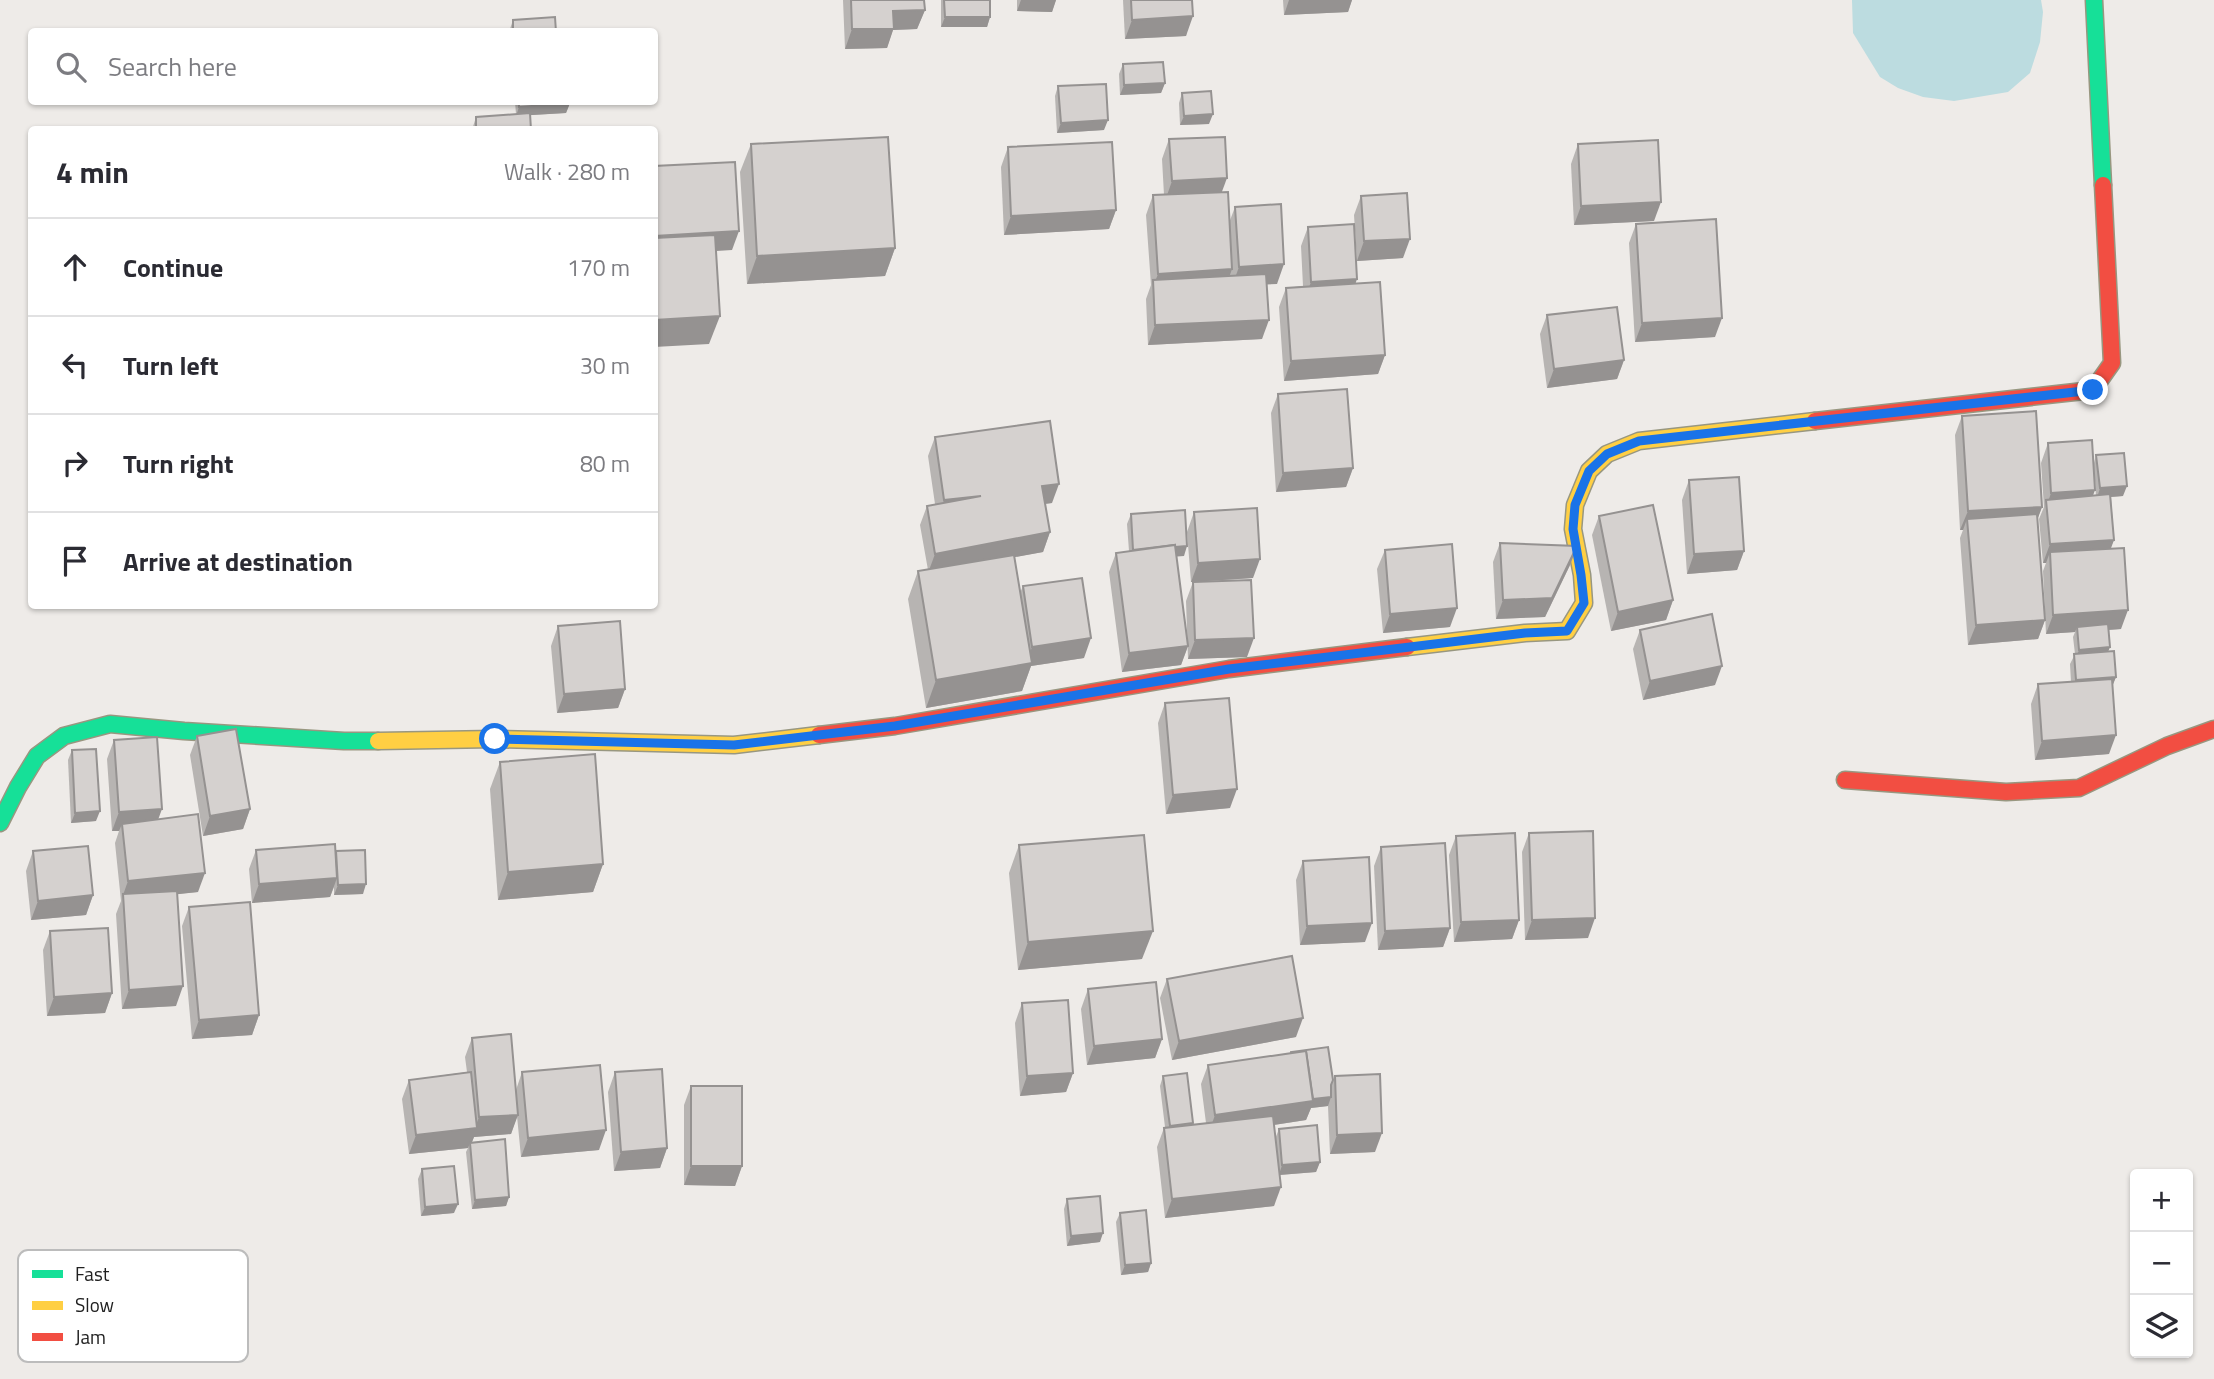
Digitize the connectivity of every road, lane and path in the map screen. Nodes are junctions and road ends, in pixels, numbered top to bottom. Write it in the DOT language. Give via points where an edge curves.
graph roads {
  1 [pos="2094,0"];
  2 [pos="2214,729"];
  3 [pos="1844,780"];
  4 [pos="0,823"];
  1 -- 4 [label="main road" via="2112,363 2093,390 1639,441 1607,454 1589,471 1575,505 1573,529 1584,603 1567,631 1229,669 895,726 734,745 495,739 344,741 110,724 64,736 37,756"];
  2 -- 3 [label="main road" via="2079,788 2006,792"];
}
